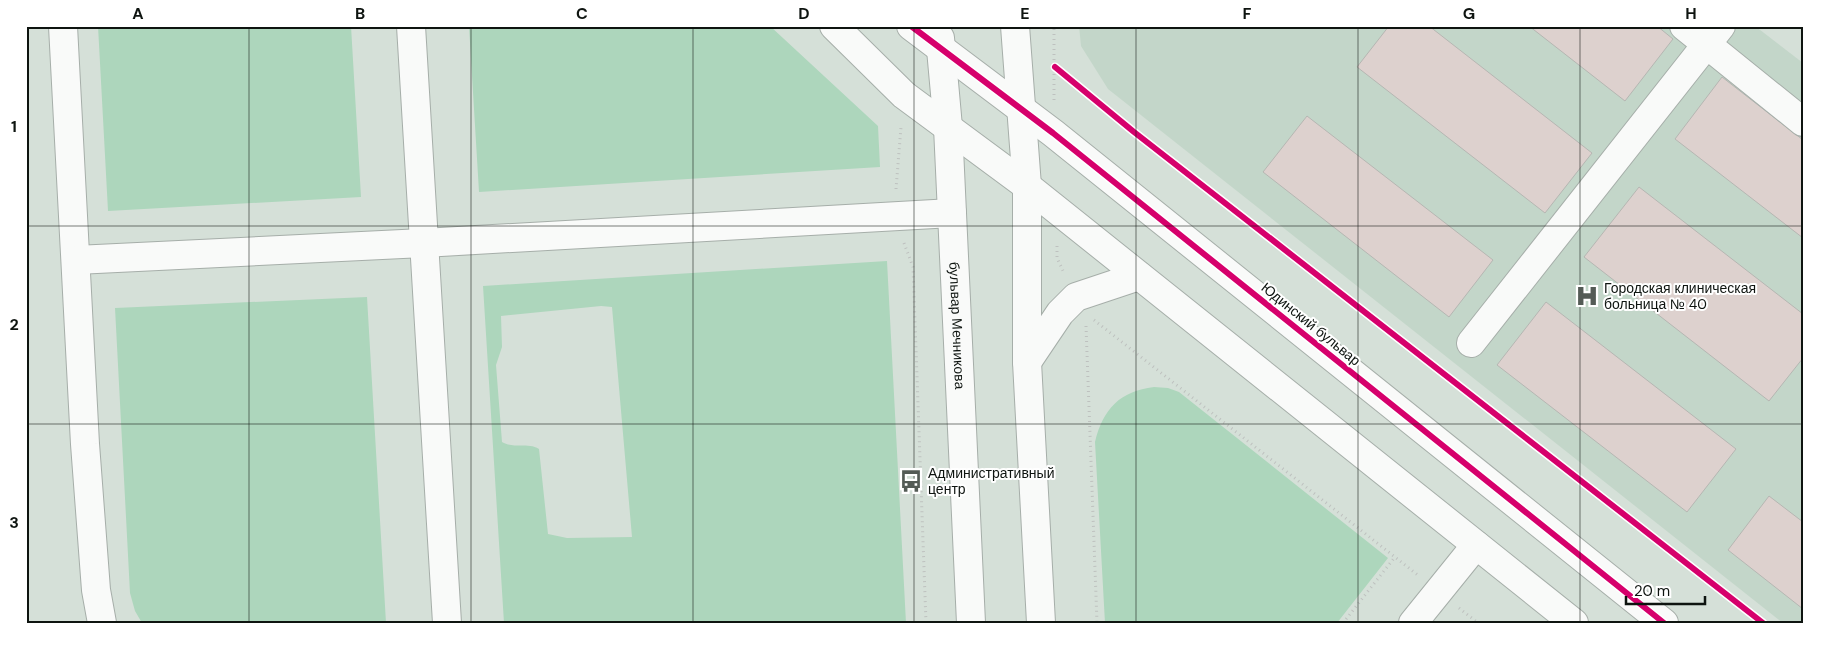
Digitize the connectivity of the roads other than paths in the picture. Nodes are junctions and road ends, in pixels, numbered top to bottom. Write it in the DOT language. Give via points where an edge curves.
graph roads {
  1 [pos="63,26"];
  2 [pos="411,26"];
  3 [pos="834,26"];
  4 [pos="911,26"];
  5 [pos="1015,26"];
  6 [pos="1684,26"];
  7 [pos="1714,35"];
  8 [pos="940,37"];
  9 [pos="1020,107"];
  10 [pos="1803,122"];
  11 [pos="948,127"];
  12 [pos="1027,186"];
  13 [pos="952,213"];
  14 [pos="423,243"];
  15 [pos="76,260"];
  16 [pos="1139,276"];
  17 [pos="1471,343"];
  18 [pos="1027,362"];
  19 [pos="1476,545"];
  20 [pos="102,623"];
  21 [pos="447,623"];
  22 [pos="971,623"];
  23 [pos="1041,623"];
  24 [pos="1413,623"];
  25 [pos="1574,623"];
  26 [pos="1664,623"];
  1 -- 15 [label="street"];
  2 -- 14 [label="street"];
  3 -- 11 [label="street" via="904,95"];
  4 -- 8 [label="street, Юдинский бульвар"];
  5 -- 9 [label="street"];
  6 -- 7 [label="street"];
  7 -- 10 [label="street"];
  7 -- 17 [label="street"];
  8 -- 9 [label="street, Юдинский бульвар"];
  8 -- 11 [label="street, бульвар Мечникова"];
  9 -- 12 [label="street"];
  9 -- 26 [label="street, Юдинский бульвар"];
  11 -- 12 [label="street"];
  11 -- 13 [label="street, бульвар Мечникова"];
  12 -- 16 [label="street"];
  12 -- 18 [label="street"];
  13 -- 14 [label="street"];
  13 -- 22 [label="street, бульвар Мечникова"];
  14 -- 15 [label="street"];
  14 -- 21 [label="street"];
  15 -- 20 [label="street" via="85,444 96,590"];
  16 -- 18 [label="street" via="1081,306 1060,313"];
  16 -- 19 [label="street"];
  18 -- 23 [label="street"];
  19 -- 24 [label="street"];
  19 -- 25 [label="street"];
}
